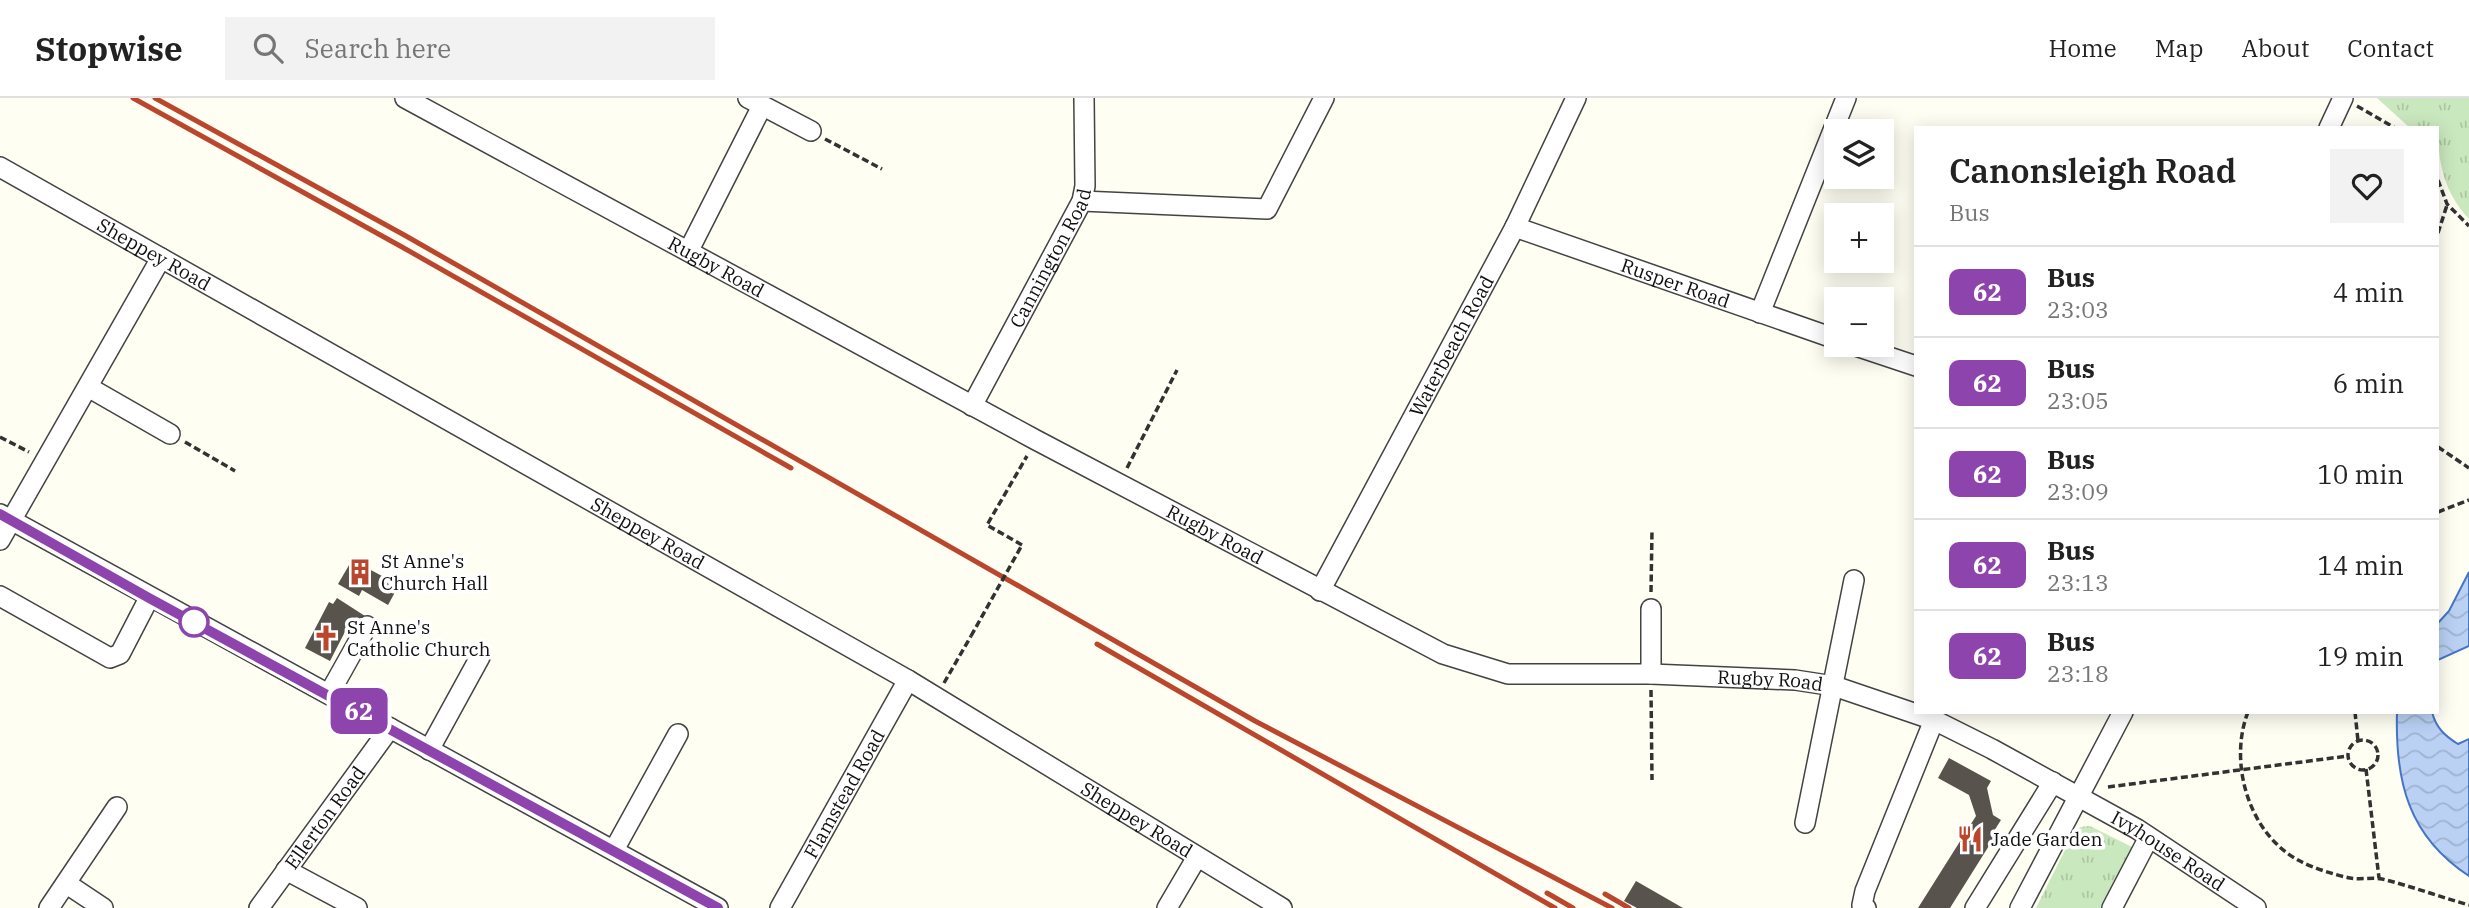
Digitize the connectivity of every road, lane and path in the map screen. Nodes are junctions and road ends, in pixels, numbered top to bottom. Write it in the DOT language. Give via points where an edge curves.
graph roads {
  1 [pos="405,98"];
  2 [pos="1084,98"];
  3 [pos="1324,98"];
  4 [pos="1576,98"];
  5 [pos="1846,98"];
  6 [pos="2342,98"];
  7 [pos="755,102"];
  8 [pos="2330,126"];
  9 [pos="2391,126"];
  10 [pos="811,131"];
  11 [pos="882,169"];
  12 [pos="2,174"];
  13 [pos="2439,183"];
  14 [pos="1082,201"];
  15 [pos="2447,204"];
  16 [pos="2469,226"];
  17 [pos="1515,228"];
  18 [pos="2439,230"];
  19 [pos="689,250"];
  20 [pos="160,258"];
  21 [pos="1760,313"];
  22 [pos="1824,335"];
  23 [pos="1889,357"];
  24 [pos="1914,365"];
  25 [pos="1177,370"];
  26 [pos="88,387"];
  27 [pos="972,406"];
  28 [pos="170,434"];
  29 [pos="0,437"];
  30 [pos="1036,440"];
  31 [pos="2439,448"];
  32 [pos="43,460"];
  33 [pos="2469,468"];
  34 [pos="235,471"];
  35 [pos="1119,483"];
  36 [pos="2469,500"];
  37 [pos="2439,512"];
  38 [pos="6,517"];
  39 [pos="1652,531"];
  40 [pos="0,540"];
  41 [pos="1854,580"];
  42 [pos="1320,591"];
  43 [pos="0,596"];
  44 [pos="149,598"];
  45 [pos="1651,609"];
  46 [pos="367,626"];
  47 [pos="481,657"];
  48 [pos="1651,674"];
  49 [pos="908,680"];
  50 [pos="1834,686"];
  51 [pos="329,694"];
  52 [pos="936,697"];
  53 [pos="1914,713"];
  54 [pos="1916,714"];
  55 [pos="2122,714"];
  56 [pos="2247,714"];
  57 [pos="2355,714"];
  58 [pos="1934,720"];
  59 [pos="390,728"];
  60 [pos="678,734"];
  61 [pos="2358,741"];
  62 [pos="429,750"];
  63 [pos="2348,756"];
  64 [pos="2366,769"];
  65 [pos="2241,772"];
  66 [pos="2108,779"];
  67 [pos="1652,780"];
  68 [pos="2053,782"];
  69 [pos="2108,787"];
  70 [pos="2079,798"];
  71 [pos="117,807"];
  72 [pos="2111,815"];
  73 [pos="1805,823"];
  74 [pos="2148,839"];
  75 [pos="614,850"];
  76 [pos="1197,857"];
  77 [pos="286,870"];
  78 [pos="2379,878"];
  79 [pos="67,884"];
  80 [pos="2469,905"];
  81 [pos="1863,907"];
  82 [pos="49,908"];
  83 [pos="103,908"];
  84 [pos="259,908"];
  85 [pos="358,908"];
  86 [pos="718,908"];
  87 [pos="780,908"];
  88 [pos="1167,908"];
  89 [pos="1282,908"];
  90 [pos="1975,908"];
  91 [pos="2021,908"];
  92 [pos="2112,908"];
  93 [pos="2256,908"];
  1 -- 19 [label="street, Rugby Road"];
  2 -- 14 [label="street, Cannington Road"];
  3 -- 14 [label="street" via="1267,209"];
  4 -- 17 [label="street, Waterbeach Road"];
  5 -- 21 [label="street"];
  6 -- 8 [label="street"];
  6 -- 9 [label="path"];
  7 -- 10 [label="street"];
  7 -- 19 [label="street"];
  10 -- 11 [label="path"];
  12 -- 20 [label="street, Sheppey Road"];
  13 -- 15 [label="path"];
  14 -- 27 [label="street, Cannington Road"];
  15 -- 16 [label="path"];
  15 -- 18 [label="path"];
  17 -- 21 [label="street, Rusper Road"];
  17 -- 42 [label="street, Waterbeach Road"];
  19 -- 27 [label="street, Rugby Road"];
  20 -- 26 [label="street"];
  20 -- 49 [label="street, Sheppey Road"];
  21 -- 22 [label="street, Rusper Road"];
  23 -- 24 [label="street"];
  25 -- 35 [label="path"];
  26 -- 28 [label="street"];
  26 -- 32 [label="street"];
  27 -- 30 [label="street, Rugby Road"];
  28 -- 34 [label="path"];
  29 -- 32 [label="path"];
  30 -- 35 [label="street, Rugby Road"];
  30 -- 52 [label="path, bridge" via="987,525 1022,545"];
  31 -- 33 [label="path"];
  32 -- 38 [label="street"];
  35 -- 42 [label="street, Rugby Road"];
  36 -- 37 [label="path"];
  38 -- 40 [label="street"];
  38 -- 44 [label="street"];
  39 -- 45 [label="path"];
  41 -- 50 [label="street"];
  42 -- 48 [label="street, Rugby Road" via="1443,654 1508,674"];
  43 -- 44 [label="street" via="110,658 120,653"];
  44 -- 51 [label="street"];
  45 -- 48 [label="street"];
  46 -- 51 [label="street"];
  47 -- 62 [label="street"];
  48 -- 50 [label="street, Rugby Road"];
  48 -- 67 [label="path"];
  49 -- 52 [label="street, Sheppey Road"];
  49 -- 87 [label="street, Flamstead Road"];
  50 -- 53 [label="street, Rugby Road"];
  50 -- 73 [label="street"];
  51 -- 59 [label="street"];
  52 -- 76 [label="street, Sheppey Road"];
  54 -- 58 [label="street, Rugby Road"];
  55 -- 70 [label="street"];
  56 -- 65 [label="path" via="2242,727"];
  57 -- 61 [label="path"];
  58 -- 68 [label="street, Rugby Road"];
  58 -- 81 [label="street" via="1865,891"];
  59 -- 62 [label="street"];
  59 -- 77 [label="street, Ellerton Road"];
  60 -- 75 [label="street"];
  61 -- 63 [label="path"];
  61 -- 64 [label="path" via="2371,743 2377,751 2375,764"];
  62 -- 75 [label="street"];
  63 -- 64 [label="path" via="2352,765"];
  63 -- 65 [label="path"];
  64 -- 78 [label="path"];
  65 -- 69 [label="path"];
  65 -- 78 [label="path" via="2251,809 2275,841 2299,861 2351,878"];
  66 -- 69 [label="path"];
  68 -- 70 [label="street, Rugby Road"];
  68 -- 90 [label="street"];
  69 -- 72 [label="path" via="2117,803"];
  70 -- 72 [label="street, Ivyhouse Road"];
  70 -- 91 [label="street"];
  71 -- 79 [label="street"];
  72 -- 74 [label="street, Ivyhouse Road"];
  74 -- 92 [label="street"];
  74 -- 93 [label="street, Ivyhouse Road"];
  75 -- 86 [label="street"];
  76 -- 88 [label="street"];
  76 -- 89 [label="street, Sheppey Road"];
  77 -- 84 [label="street, Ellerton Road"];
  77 -- 85 [label="street"];
  78 -- 80 [label="path"];
  79 -- 82 [label="street"];
  79 -- 83 [label="street"];
}
